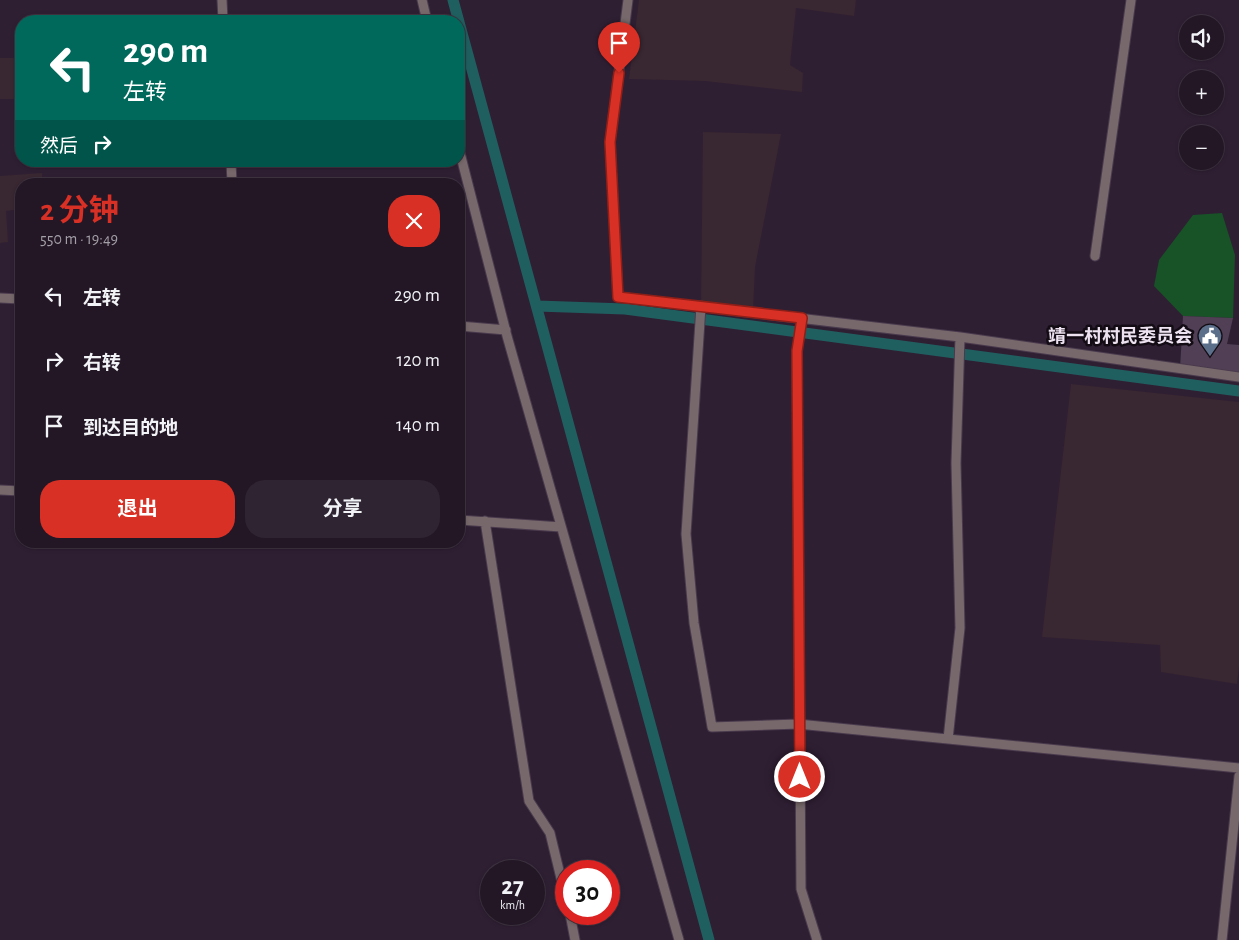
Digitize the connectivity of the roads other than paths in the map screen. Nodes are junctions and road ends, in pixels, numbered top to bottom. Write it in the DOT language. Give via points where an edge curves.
graph roads {
  1 [pos="222,0"];
  2 [pos="422,0"];
  3 [pos="628,0"];
  4 [pos="1131,0"];
  5 [pos="223,15"];
  6 [pos="426,15"];
  7 [pos="464,167"];
  8 [pos="1096,256"];
  9 [pos="0,298"];
  10 [pos="15,299"];
  11 [pos="701,306"];
  12 [pos="802,318"];
  13 [pos="465,327"];
  14 [pos="506,330"];
  15 [pos="960,337"];
  16 [pos="1239,377"];
  17 [pos="0,490"];
  18 [pos="15,491"];
  19 [pos="465,520"];
  20 [pos="485,522"];
  21 [pos="561,527"];
  22 [pos="800,724"];
  23 [pos="948,739"];
  24 [pos="1239,768"];
  25 [pos="1239,776"];
  26 [pos="557,860"];
  27 [pos="572,925"];
  28 [pos="574,940"];
  29 [pos="679,940"];
  30 [pos="817,940"];
  31 [pos="1222,940"];
  1 -- 5 [label="street"];
  2 -- 6 [label="street"];
  3 -- 11 [label="street" via="610,142 618,297"];
  4 -- 8 [label="street"];
  7 -- 14 [label="street"];
  9 -- 10 [label="street"];
  11 -- 12 [label="street"];
  11 -- 22 [label="street" via="686,534 694,623 712,727"];
  12 -- 15 [label="street"];
  12 -- 22 [label="street" via="797,351"];
  13 -- 14 [label="street"];
  14 -- 21 [label="street"];
  15 -- 16 [label="street"];
  15 -- 23 [label="street" via="956,463 960,628"];
  17 -- 18 [label="street"];
  19 -- 20 [label="street"];
  20 -- 21 [label="street"];
  20 -- 26 [label="street" via="529,801 550,833"];
  21 -- 29 [label="street"];
  22 -- 23 [label="street"];
  22 -- 30 [label="street" via="801,889"];
  23 -- 24 [label="street"];
  25 -- 31 [label="street"];
  27 -- 28 [label="street"];
}
